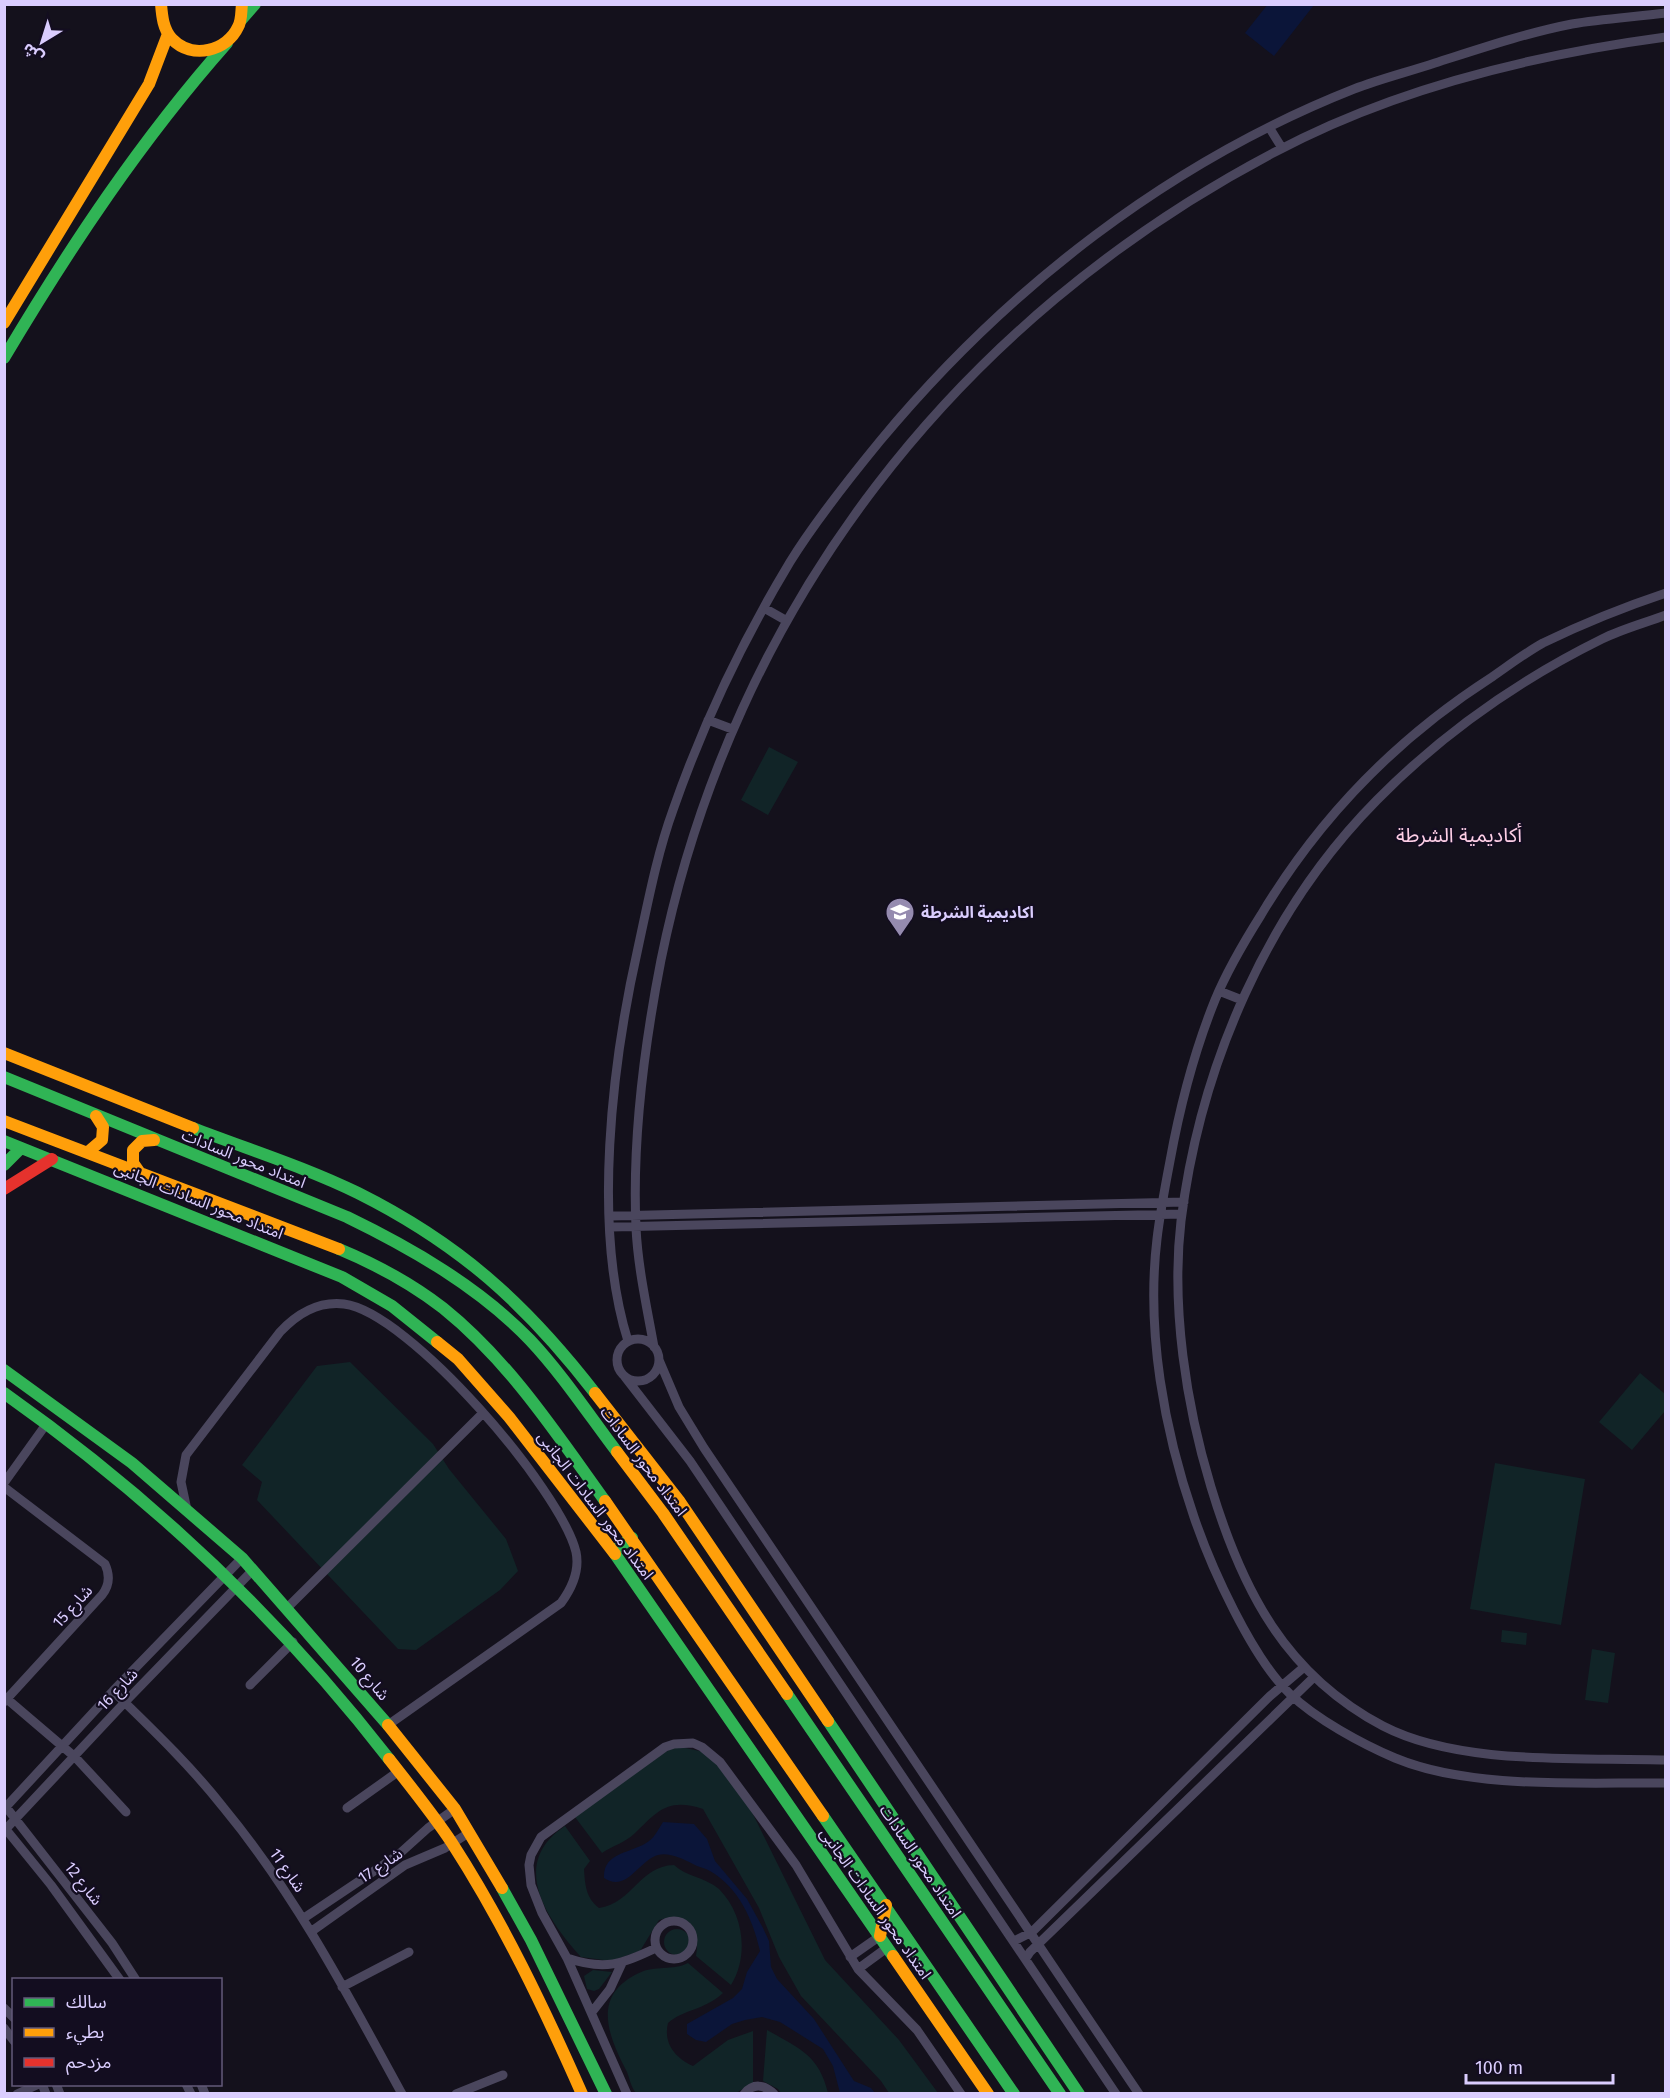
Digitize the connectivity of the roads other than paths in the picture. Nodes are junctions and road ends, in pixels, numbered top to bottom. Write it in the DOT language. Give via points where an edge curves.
graph roads {
  1 [pos="242,4"];
  2 [pos="255,4"];
  3 [pos="160,7"];
  4 [pos="1665,13"];
  5 [pos="241,20"];
  6 [pos="168,34"];
  7 [pos="1665,37"];
  8 [pos="227,43"];
  9 [pos="1269,127"];
  10 [pos="1282,148"];
  11 [pos="4,324"];
  12 [pos="4,358"];
  13 [pos="1665,593"];
  14 [pos="764,608"];
  15 [pos="1665,615"];
  16 [pos="787,621"];
  17 [pos="708,720"];
  18 [pos="732,729"];
  19 [pos="1219,991"];
  20 [pos="1242,1000"];
  21 [pos="4,1053"];
  22 [pos="4,1077"];
  23 [pos="96,1116"];
  24 [pos="4,1121"];
  25 [pos="154,1140"];
  26 [pos="4,1141"];
  27 [pos="21,1148"];
  28 [pos="88,1152"];
  29 [pos="52,1159"];
  30 [pos="4,1165"];
  31 [pos="141,1173"];
  32 [pos="4,1190"];
  33 [pos="1184,1202"];
  34 [pos="1163,1203"];
  35 [pos="636,1213"];
  36 [pos="1182,1214"];
  37 [pos="1161,1215"];
  38 [pos="611,1216"];
  39 [pos="636,1224"];
  40 [pos="611,1227"];
  41 [pos="628,1341"];
  42 [pos="654,1347"];
  43 [pos="658,1360"];
  44 [pos="4,1370"];
  45 [pos="625,1377"];
  46 [pos="4,1393"];
  47 [pos="483,1413"];
  48 [pos="46,1423"];
  49 [pos="4,1485"];
  50 [pos="187,1510"];
  51 [pos="632,1538"];
  52 [pos="613,1551"];
  53 [pos="242,1558"];
  54 [pos="253,1570"];
  55 [pos="226,1576"];
  56 [pos="236,1587"];
  57 [pos="288,1607"];
  58 [pos="293,1642"];
  59 [pos="1303,1668"];
  60 [pos="1313,1678"];
  61 [pos="250,1685"];
  62 [pos="1282,1686"];
  63 [pos="113,1691"];
  64 [pos="1293,1697"];
  65 [pos="6,1701"];
  66 [pos="124,1702"];
  67 [pos="388,1725"];
  68 [pos="61,1746"];
  69 [pos="75,1757"];
  70 [pos="1665,1760"];
  71 [pos="399,1771"];
  72 [pos="1665,1784"];
  73 [pos="5,1808"];
  74 [pos="347,1808"];
  75 [pos="455,1809"];
  76 [pos="126,1812"];
  77 [pos="16,1819"];
  78 [pos="438,1822"];
  79 [pos="5,1829"];
  80 [pos="470,1832"];
  81 [pos="452,1843"];
  82 [pos="886,1905"];
  83 [pos="304,1918"];
  84 [pos="312,1931"];
  85 [pos="1032,1932"];
  86 [pos="880,1936"];
  87 [pos="1014,1941"];
  88 [pos="112,1943"];
  89 [pos="1040,1943"];
  90 [pos="888,1947"];
  91 [pos="656,1948"];
  92 [pos="100,1950"];
  93 [pos="409,1953"];
  94 [pos="850,1957"];
  95 [pos="567,1958"];
  96 [pos="1026,1958"];
  97 [pos="622,1964"];
  98 [pos="858,1969"];
  99 [pos="119,1978"];
  100 [pos="135,1978"];
  101 [pos="342,1987"];
  102 [pos="592,2012"];
  103 [pos="503,2075"];
  104 [pos="37,2086"];
  105 [pos="17,2094"];
  106 [pos="402,2094"];
  107 [pos="456,2094"];
  108 [pos="582,2094"];
  109 [pos="606,2094"];
  110 [pos="627,2094"];
  111 [pos="744,2094"];
  112 [pos="774,2094"];
  113 [pos="961,2094"];
  114 [pos="988,2094"];
  115 [pos="1014,2094"];
  116 [pos="1060,2094"];
  117 [pos="1078,2094"];
  118 [pos="1116,2094"];
  119 [pos="1139,2094"];
  1 -- 5 [label="street"];
  2 -- 5 [label="street"];
  3 -- 6 [label="street"];
  4 -- 9 [label="street" via="1570,25 1471,52 1355,89"];
  5 -- 8 [label="street"];
  6 -- 8 [label="street" via="195,51 212,50"];
  6 -- 11 [label="street" via="150,84"];
  7 -- 10 [label="street" via="1587,48 1452,81 1362,113"];
  8 -- 12 [label="street" via="181,94 102,199"];
  9 -- 10 [label="street"];
  9 -- 14 [label="street" via="1197,166 1132,208 972,338 845,483 791,560"];
  10 -- 16 [label="street" via="1212,186 1129,242 1052,300 983,362 867,495"];
  13 -- 19 [label="street" via="1542,644 1455,700 1404,741 1342,803 1284,877"];
  14 -- 16 [label="street"];
  14 -- 17 [label="street"];
  15 -- 20 [label="street" via="1606,637 1538,673 1474,714 1421,758 1375,802 1326,860 1267,950"];
  16 -- 18 [label="street"];
  17 -- 18 [label="street"];
  17 -- 38 [label="street" via="671,814 630,984 616,1066"];
  18 -- 35 [label="street" via="694,827 659,970 644,1055"];
  19 -- 20 [label="street"];
  19 -- 34 [label="street" via="1178,1115"];
  20 -- 33 [label="street" via="1218,1062"];
  21 -- 117 [label="street" via="357,1193 442,1242 513,1298 564,1353 680,1502"];
  22 -- 23 [label="street, امتداد محور السادات"];
  23 -- 25 [label="street, امتداد محور السادات"];
  23 -- 28 [label="street" via="103,1127 102,1140"];
  24 -- 28 [label="street"];
  25 -- 31 [label="street" via="141,1141 133,1150 132,1163"];
  25 -- 116 [label="street, امتداد محور السادات" via="388,1237 469,1288 529,1339 663,1513"];
  26 -- 27 [label="street, امتداد محور السادات الجانبى"];
  27 -- 29 [label="street, امتداد محور السادات الجانبى"];
  27 -- 30 [label="street"];
  28 -- 31 [label="street"];
  29 -- 32 [label="street"];
  29 -- 52 [label="street, امتداد محور السادات الجانبى" via="323,1269 392,1306 458,1359 482,1384"];
  31 -- 51 [label="street" via="331,1245 369,1262 441,1307 523,1389"];
  33 -- 34 [label="street"];
  33 -- 36 [label="street"];
  34 -- 35 [label="street"];
  34 -- 37 [label="street"];
  35 -- 38 [label="street"];
  35 -- 39 [label="street"];
  36 -- 37 [label="street"];
  36 -- 59 [label="street" via="1179,1296 1186,1383 1200,1453 1238,1564 1271,1624"];
  37 -- 39 [label="street"];
  37 -- 62 [label="street" via="1156,1243 1155,1311 1169,1429 1188,1499 1212,1564 1241,1621"];
  38 -- 40 [label="street"];
  39 -- 40 [label="street"];
  39 -- 42 [label="street"];
  40 -- 41 [label="street" via="618,1301"];
  41 -- 42 [label="street" via="642,1340"];
  41 -- 45 [label="street" via="617,1358"];
  42 -- 43 [label="street"];
  43 -- 45 [label="street" via="650,1377 637,1381"];
  43 -- 85 [label="street" via="679,1407 704,1448"];
  44 -- 50 [label="street, شارع 10" via="110,1446"];
  45 -- 87 [label="street" via="690,1461"];
  46 -- 48 [label="street"];
  47 -- 50 [label="street" via="429,1356 377,1317 344,1304 309,1309 280,1332 186,1455 181,1482"];
  47 -- 57 [label="street"];
  47 -- 67 [label="street" via="561,1519 576,1554 577,1571 561,1603"];
  48 -- 49 [label="street"];
  48 -- 55 [label="street" via="122,1480"];
  49 -- 65 [label="street, شارع 15" via="105,1564 109,1572 102,1595"];
  50 -- 53 [label="street, شارع 10"];
  51 -- 52 [label="street"];
  51 -- 82 [label="street"];
  52 -- 86 [label="street, امتداد محور السادات الجانبى"];
  53 -- 54 [label="street, شارع 10"];
  53 -- 55 [label="street, شارع 16"];
  54 -- 56 [label="street, شارع 16"];
  54 -- 57 [label="street, شارع 10"];
  55 -- 56 [label="street"];
  55 -- 63 [label="street, شارع 16"];
  56 -- 58 [label="street"];
  56 -- 66 [label="street, شارع 16"];
  57 -- 67 [label="street, شارع 10"];
  58 -- 61 [label="street"];
  58 -- 71 [label="street"];
  59 -- 60 [label="street"];
  59 -- 62 [label="street"];
  60 -- 64 [label="street"];
  60 -- 70 [label="street" via="1385,1727 1450,1749 1502,1755"];
  62 -- 64 [label="street"];
  62 -- 85 [label="street"];
  63 -- 66 [label="street, شارع 11"];
  63 -- 68 [label="street, شارع 16"];
  64 -- 72 [label="street" via="1350,1735 1416,1766 1515,1780"];
  64 -- 89 [label="street"];
  65 -- 68 [label="street"];
  66 -- 69 [label="street, شارع 16"];
  66 -- 83 [label="street, شارع 11" via="175,1751 224,1808"];
  67 -- 75 [label="street, شارع 10"];
  68 -- 69 [label="street"];
  68 -- 73 [label="street, شارع 16"];
  69 -- 76 [label="street"];
  69 -- 77 [label="street, شارع 16"];
  71 -- 74 [label="street"];
  71 -- 78 [label="street"];
  73 -- 77 [label="street, شارع 12"];
  75 -- 78 [label="street, شارع 17"];
  75 -- 80 [label="street, شارع 10"];
  77 -- 79 [label="street, شارع 16"];
  77 -- 88 [label="street, شارع 12"];
  78 -- 81 [label="street"];
  78 -- 83 [label="street, شارع 17" via="398,1855"];
  79 -- 92 [label="street, شارع 12"];
  80 -- 81 [label="street, شارع 17"];
  80 -- 109 [label="street, شارع 10" via="531,1940"];
  81 -- 84 [label="street, شارع 17" via="405,1864"];
  81 -- 108 [label="street" via="522,1966"];
  82 -- 86 [label="street"];
  82 -- 115 [label="street"];
  83 -- 84 [label="street, شارع 11"];
  84 -- 101 [label="street, شارع 11"];
  85 -- 87 [label="street"];
  85 -- 89 [label="street"];
  86 -- 90 [label="street, امتداد محور السادات الجانبى"];
  86 -- 94 [label="street"];
  87 -- 96 [label="street"];
  88 -- 92 [label="street"];
  88 -- 100 [label="street, شارع 12"];
  89 -- 96 [label="street"];
  89 -- 119 [label="street"];
  90 -- 98 [label="street"];
  90 -- 114 [label="street, امتداد محور السادات الجانبى"];
  91 -- 91 [label="street" via="667,1958 682,1958 692,1947 691,1931 686,1925 670,1922 657,1932"];
  91 -- 97 [label="street"];
  92 -- 99 [label="street, شارع 12"];
  93 -- 101 [label="street"];
  94 -- 95 [label="street" via="796,1865 728,1772 702,1746 683,1742 657,1752 556,1825 535,1845 529,1865 531,1885"];
  94 -- 98 [label="street"];
  95 -- 97 [label="street" via="594,1965"];
  95 -- 102 [label="street"];
  96 -- 118 [label="street"];
  97 -- 102 [label="street" via="610,1989"];
  98 -- 113 [label="street" via="917,2030"];
  101 -- 106 [label="street, شارع 11"];
  102 -- 110 [label="street"];
  103 -- 107 [label="street"];
  104 -- 105 [label="street"];
  111 -- 112 [label="street" via="760,2086"];
}
